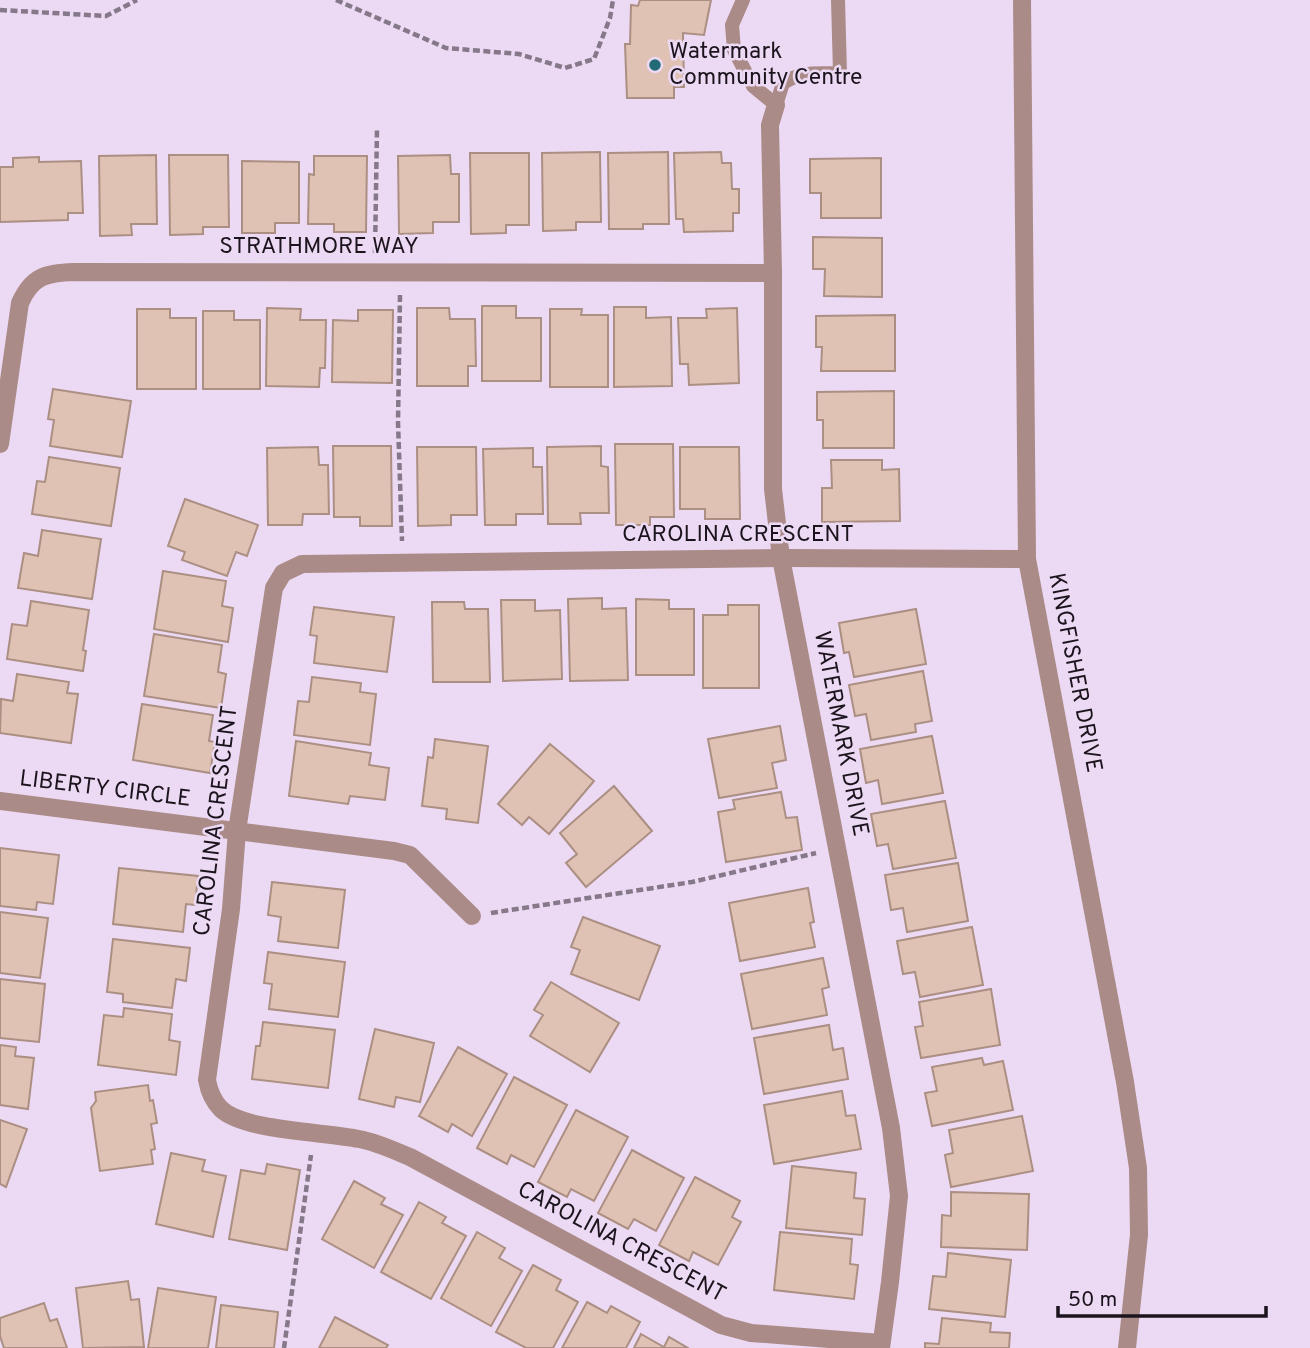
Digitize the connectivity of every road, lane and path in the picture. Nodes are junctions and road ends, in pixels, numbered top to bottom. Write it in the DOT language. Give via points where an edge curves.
graph roads {
  1 [pos="137,0"];
  2 [pos="335,0"];
  3 [pos="613,0"];
  4 [pos="743,0"];
  5 [pos="838,0"];
  6 [pos="1022,0"];
  7 [pos="0,10"];
  8 [pos="776,104"];
  9 [pos="377,128"];
  10 [pos="375,271"];
  11 [pos="400,271"];
  12 [pos="773,273"];
  13 [pos="0,444"];
  14 [pos="781,558"];
  15 [pos="1027,559"];
  16 [pos="402,563"];
  17 [pos="0,801"];
  18 [pos="237,831"];
  19 [pos="838,848"];
  20 [pos="471,916"];
  21 [pos="314,1132"];
  22 [pos="881,1346"];
  23 [pos="284,1348"];
  24 [pos="1126,1348"];
  1 -- 7 [label="path" via="106,16"];
  2 -- 3 [label="path" via="446,48 519,54 565,68 594,59"];
  4 -- 8 [label="lane" via="732,25 734,50 753,86"];
  5 -- 8 [label="lane" via="840,73 797,75 783,83"];
  6 -- 15 [label="street, KINGFISHER DRIVE"];
  8 -- 12 [label="street, WATERMARK DRIVE" via="770,125"];
  9 -- 10 [label="path"];
  10 -- 11 [label="street, STRATHMORE WAY"];
  10 -- 13 [label="street, STRATHMORE WAY" via="74,272 38,279 20,303"];
  11 -- 12 [label="street, STRATHMORE WAY"];
  11 -- 16 [label="path"];
  12 -- 14 [label="street, WATERMARK DRIVE" via="773,489"];
  14 -- 15 [label="street, CAROLINA CRESCENT"];
  14 -- 16 [label="street, CAROLINA CRESCENT"];
  14 -- 19 [label="street, WATERMARK DRIVE"];
  15 -- 24 [label="street, KINGFISHER DRIVE" via="1138,1168 1139,1235"];
  16 -- 18 [label="street, CAROLINA CRESCENT" via="302,564 288,569 278,580"];
  17 -- 18 [label="street, LIBERTY CIRCLE"];
  18 -- 20 [label="street, LIBERTY CIRCLE" via="410,855"];
  18 -- 21 [label="street, CAROLINA CRESCENT" via="209,1092 221,1109 238,1118"];
  19 -- 20 [label="path" via="692,882"];
  19 -- 22 [label="street, WATERMARK DRIVE" via="891,1128 899,1196"];
  21 -- 22 [label="street, CAROLINA CRESCENT" via="361,1139 410,1157 721,1325 751,1333"];
  21 -- 23 [label="path"];
}
